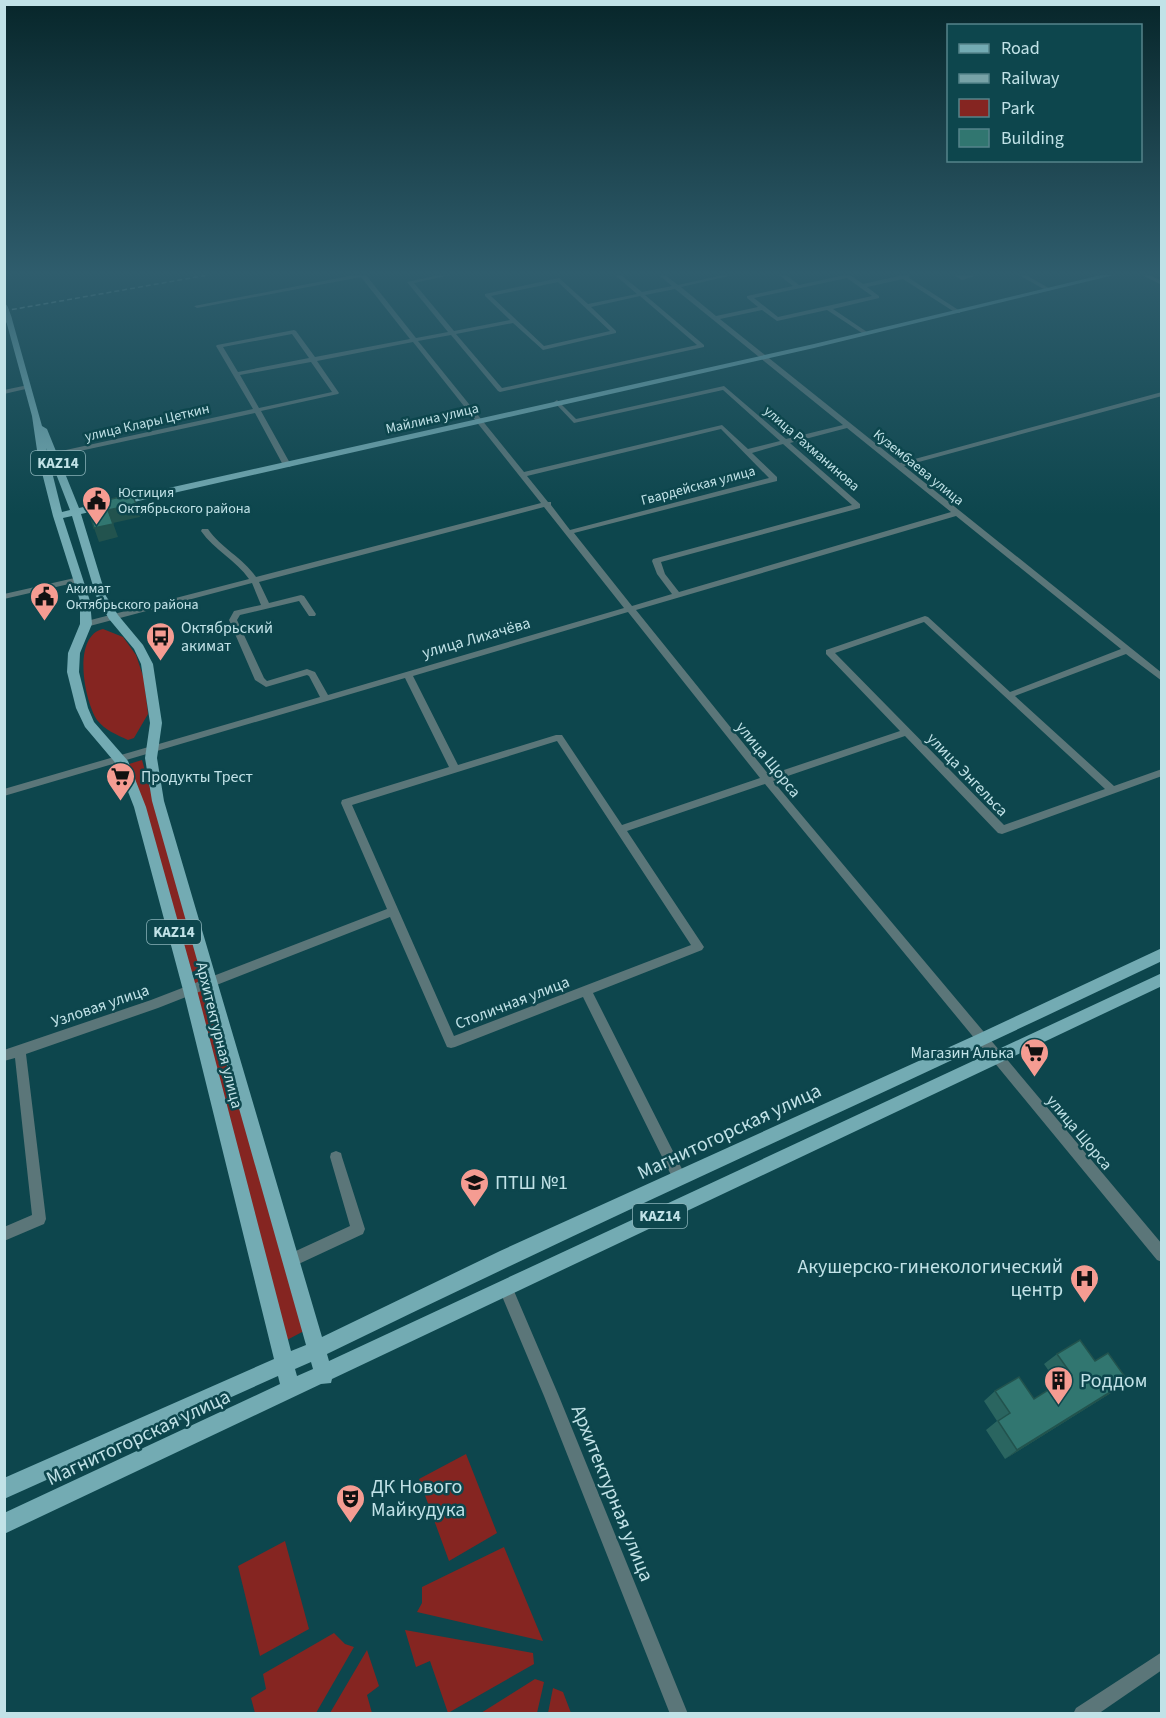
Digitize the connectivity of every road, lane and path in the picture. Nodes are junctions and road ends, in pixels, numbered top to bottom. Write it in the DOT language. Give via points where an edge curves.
graph roads {
  1 [pos="19,355"];
  2 [pos="225,355"];
  3 [pos="311,355"];
  4 [pos="337,355"];
  5 [pos="427,355"];
  6 [pos="471,355"];
  7 [pos="660,355"];
  8 [pos="772,355"];
  9 [pos="764,357"];
  10 [pos="314,360"];
  11 [pos="237,374"];
  12 [pos="28,387"];
  13 [pos="4,392"];
  14 [pos="1161,394"];
  15 [pos="557,402"];
  16 [pos="256,410"];
  17 [pos="36,416"];
  18 [pos="480,421"];
  19 [pos="846,426"];
  20 [pos="785,442"];
  21 [pos="746,452"];
  22 [pos="55,455"];
  23 [pos="43,457"];
  24 [pos="286,465"];
  25 [pos="897,466"];
  26 [pos="524,474"];
  27 [pos="548,504"];
  28 [pos="76,512"];
  29 [pos="956,513"];
  30 [pos="58,516"];
  31 [pos="205,531"];
  32 [pos="570,532"];
  33 [pos="79,579"];
  34 [pos="255,581"];
  35 [pos="677,594"];
  36 [pos="4,597"];
  37 [pos="266,606"];
  38 [pos="628,608"];
  39 [pos="312,615"];
  40 [pos="113,617"];
  41 [pos="86,624"];
  42 [pos="1128,650"];
  43 [pos="406,673"];
  44 [pos="1161,678"];
  45 [pos="1010,694"];
  46 [pos="325,698"];
  47 [pos="906,732"];
  48 [pos="154,749"];
  49 [pos="120,758"];
  50 [pos="455,769"];
  51 [pos="1161,772"];
  52 [pos="768,781"];
  53 [pos="1112,790"];
  54 [pos="4,793"];
  55 [pos="621,829"];
  56 [pos="393,911"];
  57 [pos="1161,954"];
  58 [pos="1161,979"];
  59 [pos="211,983"];
  60 [pos="190,990"];
  61 [pos="586,991"];
  62 [pos="981,1040"];
  63 [pos="20,1051"];
  64 [pos="4,1056"];
  65 [pos="997,1058"];
  66 [pos="336,1157"];
  67 [pos="680,1179"];
  68 [pos="4,1234"];
  69 [pos="1161,1255"];
  70 [pos="290,1261"];
  71 [pos="506,1289"];
  72 [pos="316,1350"];
  73 [pos="284,1364"];
  74 [pos="324,1376"];
  75 [pos="291,1390"];
  76 [pos="4,1489"];
  77 [pos="4,1524"];
  78 [pos="1161,1660"];
  79 [pos="679,1713"];
  80 [pos="1082,1713"];
  1 -- 12 [label="main road, Архитектурная улица / KAZ14, bridge"];
  2 -- 11 [label="street, улица Клары Цеткин"];
  3 -- 10 [label="street, улица Клары Цеткин"];
  4 -- 10 [label="street"];
  5 -- 18 [label="street, улица Щорса"];
  6 -- 7 [label="street" via="500,390"];
  8 -- 9 [label="main road, Майлина улица"];
  9 -- 15 [label="main road, Майлина улица"];
  9 -- 19 [label="street, Кузембаева улица"];
  10 -- 11 [label="street"];
  10 -- 16 [label="street, улица Клары Цеткин" via="336,393"];
  11 -- 16 [label="street, улица Клары Цеткин"];
  12 -- 13 [label="street"];
  12 -- 17 [label="main road, Архитектурная улица / KAZ14"];
  14 -- 25 [label="street"];
  15 -- 18 [label="main road, Майлина улица"];
  15 -- 20 [label="street, улица Рахманинова" via="574,421 724,388"];
  16 -- 22 [label="street, улица Клары Цеткин"];
  16 -- 24 [label="street, улица Клары Цеткин"];
  17 -- 22 [label="main road, Архитектурная улица / KAZ14"];
  17 -- 23 [label="main road, Архитектурная улица / KAZ14"];
  18 -- 24 [label="main road, Майлина улица"];
  18 -- 26 [label="street, улица Щорса"];
  19 -- 20 [label="street"];
  19 -- 25 [label="street, Кузембаева улица"];
  20 -- 21 [label="street"];
  20 -- 35 [label="street, улица Рахманинова" via="857,506 656,561"];
  21 -- 26 [label="street, Гвардейская улица" via="722,427"];
  21 -- 32 [label="street, Гвардейская улица" via="774,479"];
  22 -- 23 [label="street, улица Клары Цеткин"];
  22 -- 28 [label="main road, Архитектурная улица / KAZ14"];
  23 -- 30 [label="main road, Архитектурная улица / KAZ14"];
  24 -- 28 [label="main road, Майлина улица"];
  25 -- 29 [label="street, Кузембаева улица"];
  26 -- 27 [label="street, улица Щорса"];
  27 -- 32 [label="street, улица Щорса"];
  27 -- 34 [label="street"];
  28 -- 30 [label="main road, Майлина улица"];
  28 -- 40 [label="main road, Архитектурная улица / KAZ14" via="101,596"];
  29 -- 35 [label="street, улица Лихачёва"];
  29 -- 42 [label="street, Кузембаева улица"];
  30 -- 33 [label="main road, Архитектурная улица / KAZ14"];
  31 -- 34 [label="street" via="212,543 238,560"];
  32 -- 38 [label="street, улица Щорса"];
  33 -- 36 [label="street"];
  33 -- 41 [label="main road, Архитектурная улица / KAZ14"];
  34 -- 37 [label="street"];
  34 -- 40 [label="street"];
  35 -- 38 [label="street, улица Лихачёва"];
  37 -- 39 [label="street" via="301,598"];
  37 -- 46 [label="street" via="233,617 260,680 266,684 307,672"];
  38 -- 43 [label="street, улица Лихачёва"];
  38 -- 52 [label="street, улица Щорса"];
  40 -- 41 [label="street"];
  40 -- 48 [label="main road, Архитектурная улица / KAZ14" via="147,664 156,723"];
  41 -- 49 [label="main road, Архитектурная улица / KAZ14" via="74,653 73,672 89,724"];
  42 -- 44 [label="street, Кузембаева улица"];
  42 -- 45 [label="street"];
  43 -- 46 [label="street, улица Лихачёва"];
  43 -- 50 [label="street"];
  45 -- 47 [label="street, улица Энгельса" via="925,619 829,652"];
  45 -- 53 [label="street, улица Энгельса"];
  46 -- 48 [label="street, улица Лихачёва"];
  47 -- 52 [label="street, улица Энгельса"];
  47 -- 53 [label="street, улица Энгельса" via="1002,830"];
  48 -- 49 [label="street, улица Лихачёва"];
  48 -- 59 [label="main road, Архитектурная улица / KAZ14" via="151,758 158,801"];
  49 -- 54 [label="street, улица Лихачёва"];
  49 -- 60 [label="main road, Архитектурная улица / KAZ14" via="133,783"];
  50 -- 55 [label="street, Столичная улица" via="559,737"];
  50 -- 56 [label="street, Столичная улица" via="346,803"];
  51 -- 53 [label="street, улица Энгельса"];
  52 -- 55 [label="street"];
  52 -- 62 [label="street, улица Щорса"];
  55 -- 61 [label="street, Столичная улица" via="698,947"];
  56 -- 59 [label="street"];
  56 -- 61 [label="street, Столичная улица" via="451,1043"];
  57 -- 62 [label="main road, Магнитогорская улица / KAZ14"];
  58 -- 65 [label="main road, Магнитогорская улица / KAZ14"];
  59 -- 60 [label="street"];
  59 -- 70 [label="main road, Архитектурная улица / KAZ14"];
  60 -- 63 [label="street, Узловая улица"];
  60 -- 73 [label="main road, Архитектурная улица / KAZ14"];
  61 -- 67 [label="street, Столичная улица"];
  62 -- 65 [label="street, улица Щорса"];
  62 -- 67 [label="main road, Магнитогорская улица / KAZ14"];
  63 -- 64 [label="street, Узловая улица"];
  63 -- 68 [label="street" via="39,1219"];
  65 -- 69 [label="street, улица Щорса"];
  65 -- 71 [label="main road, Магнитогорская улица / KAZ14"];
  66 -- 70 [label="street" via="358,1229"];
  67 -- 72 [label="main road, Магнитогорская улица / KAZ14" via="506,1257"];
  70 -- 72 [label="main road, Архитектурная улица / KAZ14"];
  71 -- 74 [label="main road, Магнитогорская улица / KAZ14"];
  71 -- 79 [label="street, Архитектурная улица"];
  72 -- 73 [label="main road, Магнитогорская улица / KAZ14"];
  72 -- 74 [label="main road"];
  73 -- 75 [label="main road"];
  73 -- 76 [label="main road, Магнитогорская улица"];
  74 -- 75 [label="main road, Магнитогорская улица / KAZ14"];
  75 -- 77 [label="main road, Магнитогорская улица"];
  78 -- 80 [label="street"];
}
